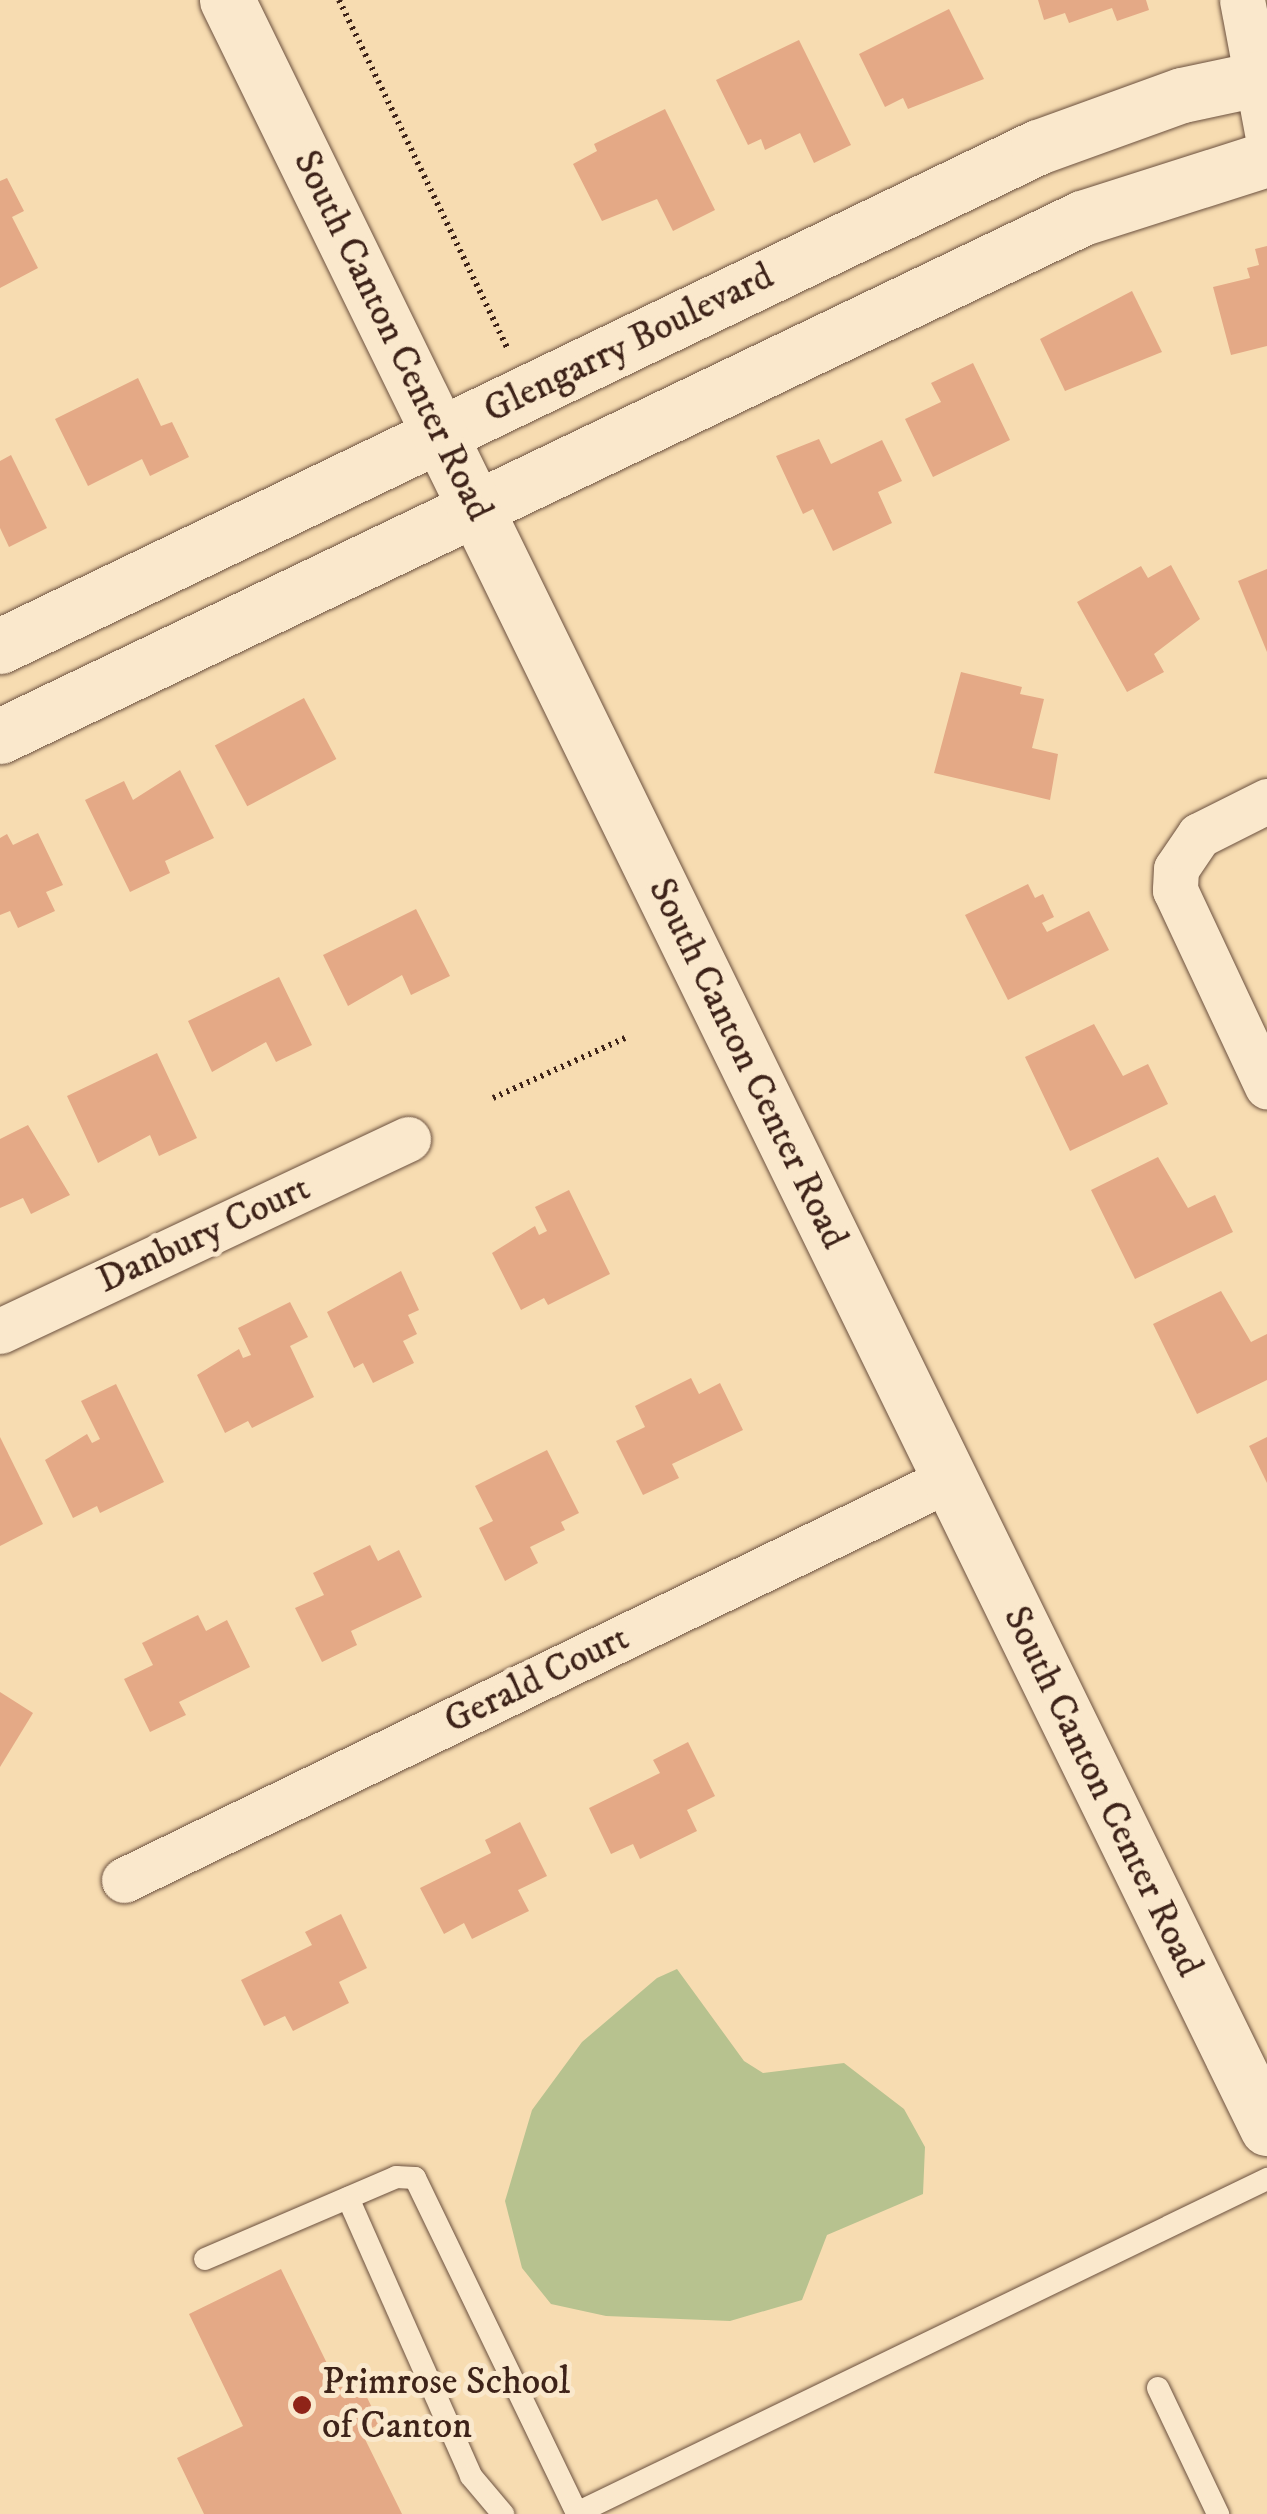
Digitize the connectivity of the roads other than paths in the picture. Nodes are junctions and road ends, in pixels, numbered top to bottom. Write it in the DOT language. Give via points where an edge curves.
graph roads {
  1 [pos="227,0"];
  2 [pos="1242,0"];
  3 [pos="1262,78"];
  4 [pos="1267,132"];
  5 [pos="1267,159"];
  6 [pos="959,184"];
  7 [pos="995,259"];
  8 [pos="441,434"];
  9 [pos="476,508"];
  10 [pos="83,606"];
  11 [pos="0,646"];
  12 [pos="118,680"];
  13 [pos="0,736"];
  14 [pos="1267,801"];
  15 [pos="1267,1086"];
  16 [pos="408,1139"];
  17 [pos="0,1331"];
  18 [pos="949,1479"];
  19 [pos="124,1880"];
  20 [pos="1267,2128"];
  21 [pos="1267,2179"];
  22 [pos="348,2198"];
  23 [pos="206,2258"];
  24 [pos="1158,2388"];
  25 [pos="503,2514"];
  26 [pos="576,2514"];
  27 [pos="1218,2514"];
  1 -- 8 [label="street, South Canton Center Road"];
  2 -- 3 [label="street"];
  3 -- 4 [label="street"];
  3 -- 6 [label="street, Glengarry Boulevard" via="1117,116"];
  5 -- 7 [label="street" via="1143,194"];
  6 -- 7 [label="street"];
  6 -- 8 [label="street, Glengarry Boulevard"];
  7 -- 9 [label="street"];
  8 -- 9 [label="street, South Canton Center Road"];
  8 -- 10 [label="street, Glengarry Boulevard"];
  9 -- 12 [label="street"];
  9 -- 18 [label="street, South Canton Center Road"];
  10 -- 11 [label="street, Glengarry Boulevard"];
  10 -- 12 [label="street"];
  12 -- 13 [label="street"];
  14 -- 15 [label="street" via="1199,835 1176,869 1175,890"];
  16 -- 17 [label="street, Danbury Court"];
  18 -- 19 [label="street, Gerald Court"];
  18 -- 20 [label="street, South Canton Center Road"];
  21 -- 26 [label="lane"];
  22 -- 23 [label="lane"];
  22 -- 25 [label="lane" via="471,2476"];
  22 -- 26 [label="lane" via="396,2177 415,2178"];
  24 -- 27 [label="lane"];
}
